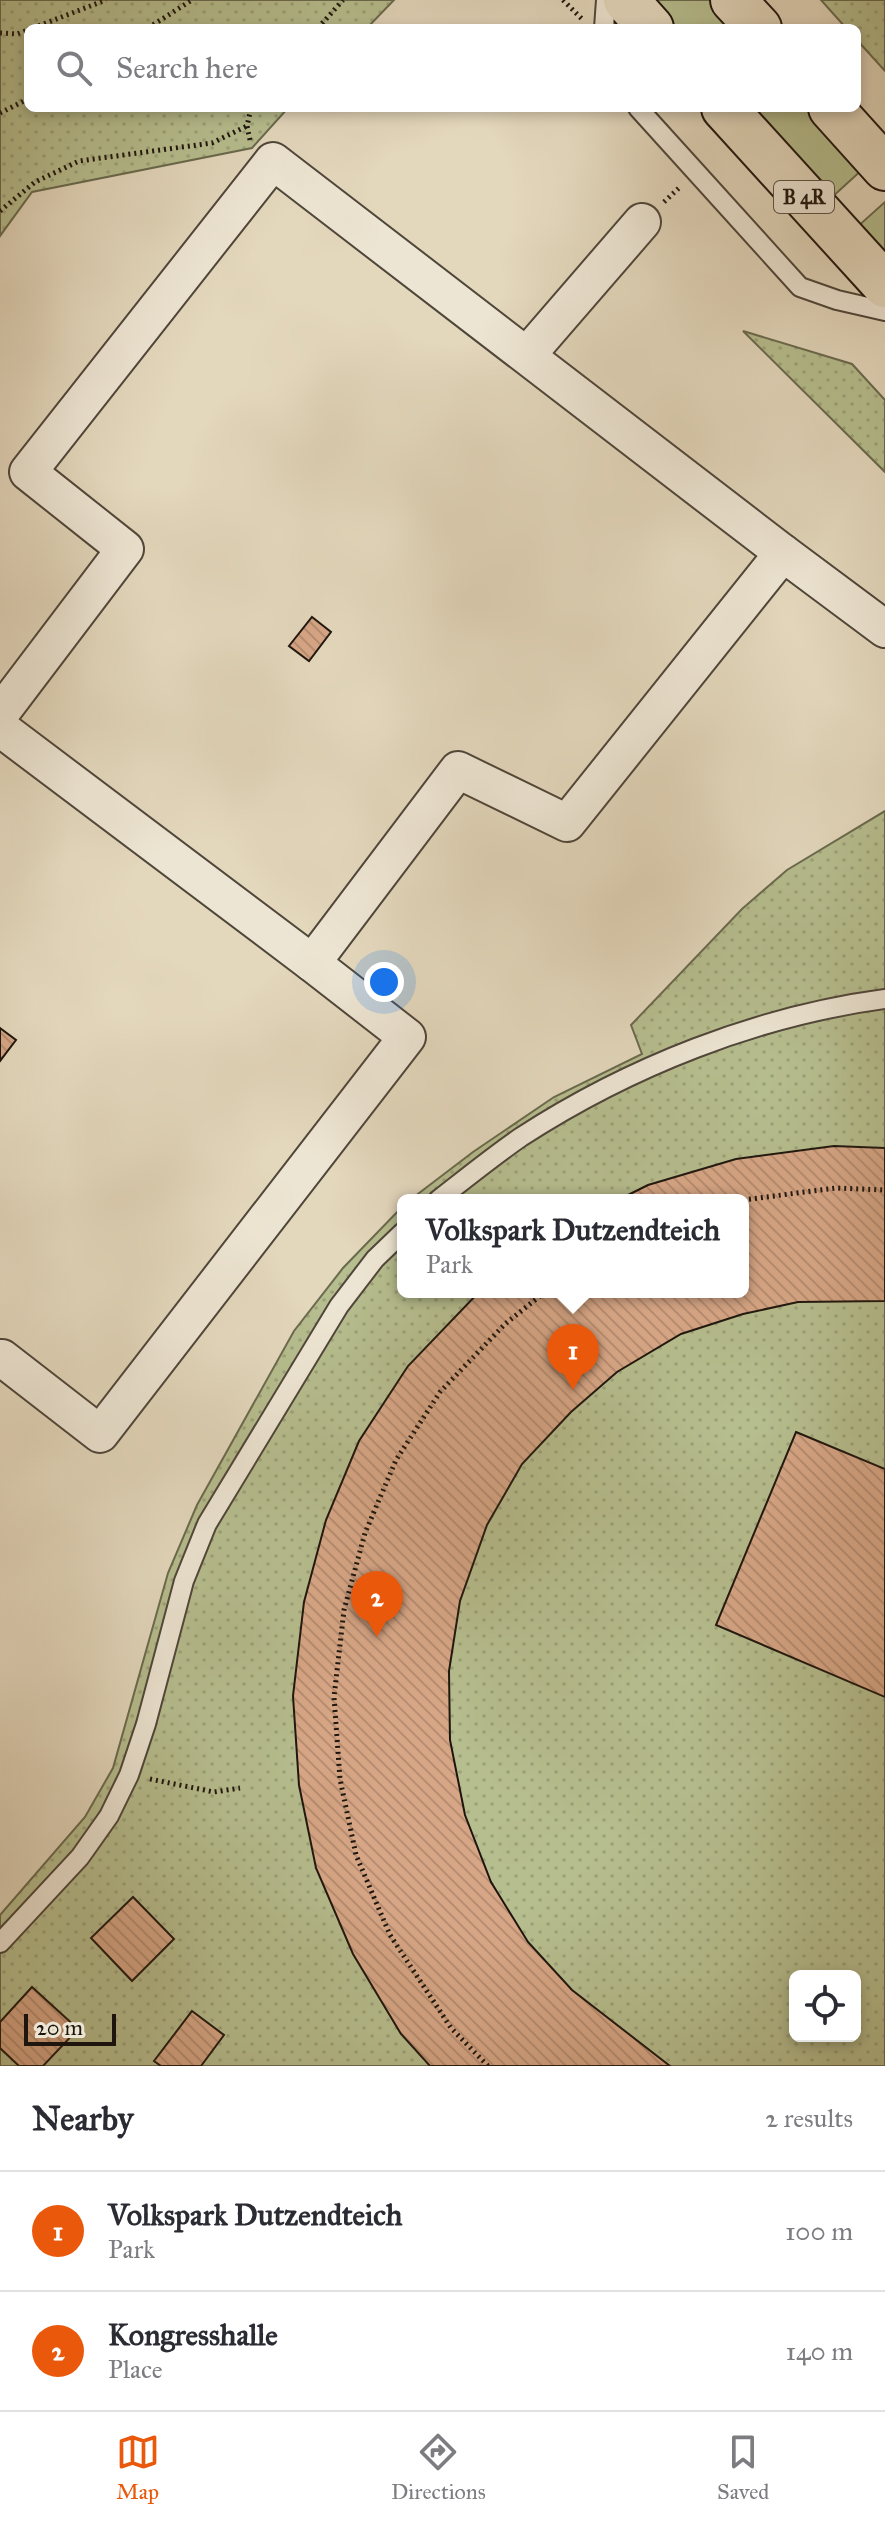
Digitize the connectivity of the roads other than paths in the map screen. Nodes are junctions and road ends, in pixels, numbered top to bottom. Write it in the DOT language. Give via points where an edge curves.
graph roads {
  1 [pos="606,0"];
  2 [pos="626,0"];
  3 [pos="733,0"];
  4 [pos="604,24"];
  5 [pos="647,24"];
  6 [pos="755,24"];
  7 [pos="642,112"];
  8 [pos="728,112"];
  9 [pos="835,112"];
  10 [pos="885,168"];
  11 [pos="642,222"];
  12 [pos="885,285"];
  13 [pos="885,311"];
  14 [pos="527,355"];
  15 [pos="783,553"];
  16 [pos="885,629"];
  17 [pos="0,714"];
  18 [pos="0,728"];
  19 [pos="312,963"];
  20 [pos="885,999"];
  21 [pos="446,1194"];
  22 [pos="397,1238"];
  23 [pos="1,1358"];
  24 [pos="0,1943"];
  1 -- 4 [label="lane"];
  2 -- 5 [label="main road"];
  3 -- 6 [label="main road"];
  7 -- 13 [label="lane" via="800,287"];
  8 -- 12 [label="main road, B 4R"];
  9 -- 10 [label="main road"];
  11 -- 14 [label="street"];
  14 -- 15 [label="street"];
  14 -- 17 [label="street" via="273,161 28,472 125,549"];
  15 -- 16 [label="street"];
  15 -- 19 [label="street" via="567,823 458,770"];
  18 -- 19 [label="street"];
  19 -- 23 [label="street" via="407,1037 100,1434"];
  20 -- 21 [label="lane" via="801,1015 713,1041 620,1081 520,1138"];
  22 -- 24 [label="lane" via="339,1306 207,1524 184,1581 129,1775 109,1816 80,1857"];
}
